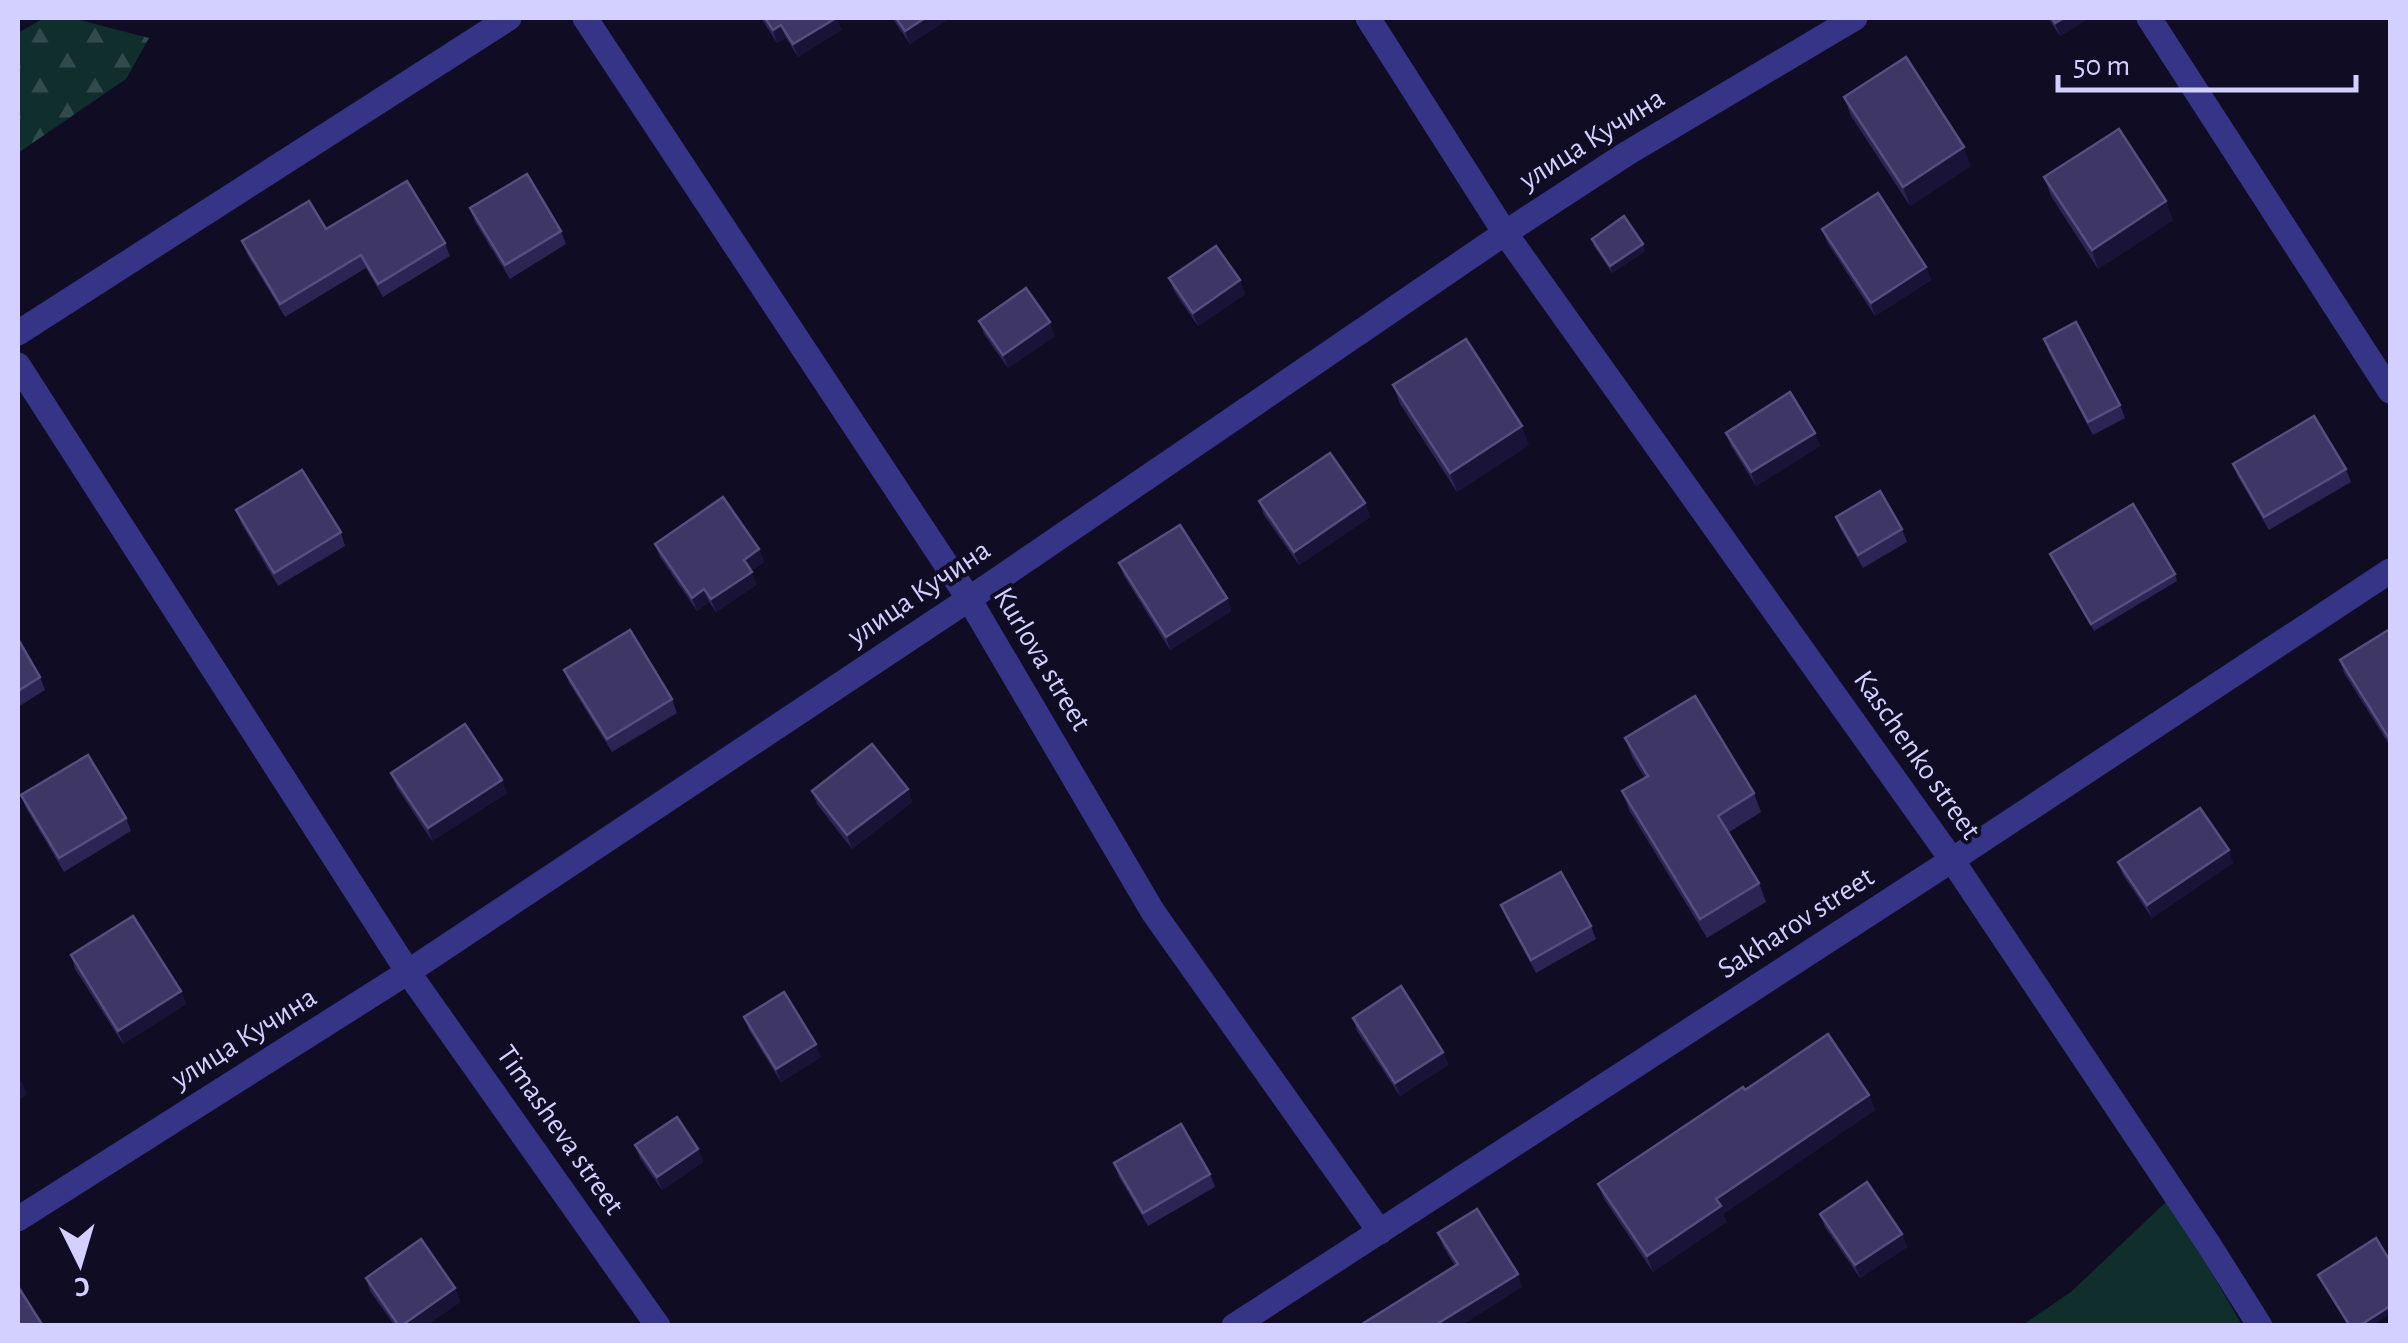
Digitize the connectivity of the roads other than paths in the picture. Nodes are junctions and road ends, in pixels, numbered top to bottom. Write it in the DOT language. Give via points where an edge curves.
graph roads {
  1 [pos="509,18"];
  2 [pos="585,18"];
  3 [pos="1368,18"];
  4 [pos="1856,18"];
  5 [pos="2149,18"];
  6 [pos="1505,234"];
  7 [pos="18,333"];
  8 [pos="18,365"];
  9 [pos="2390,391"];
  10 [pos="2390,571"];
  11 [pos="970,599"];
  12 [pos="1952,860"];
  13 [pos="408,972"];
  14 [pos="18,1219"];
  15 [pos="1380,1232"];
  16 [pos="658,1326"];
  17 [pos="1234,1326"];
  18 [pos="2260,1326"];
  1 -- 7 [label="street"];
  2 -- 11 [label="street, Kurlova street"];
  3 -- 6 [label="street, Kaschenko street"];
  4 -- 6 [label="street, улица Кучина"];
  5 -- 9 [label="street"];
  6 -- 11 [label="street, улица Кучина"];
  6 -- 12 [label="street, Kaschenko street"];
  8 -- 13 [label="street, Timasheva street"];
  10 -- 12 [label="street, Sakharov street"];
  11 -- 13 [label="street, улица Кучина"];
  11 -- 15 [label="street, Kurlova street" via="1153,912"];
  12 -- 15 [label="street, Sakharov street"];
  12 -- 18 [label="street, Kaschenko street"];
  13 -- 14 [label="street, улица Кучина"];
  13 -- 16 [label="street, Timasheva street"];
  15 -- 17 [label="street, Sakharov street"];
}
